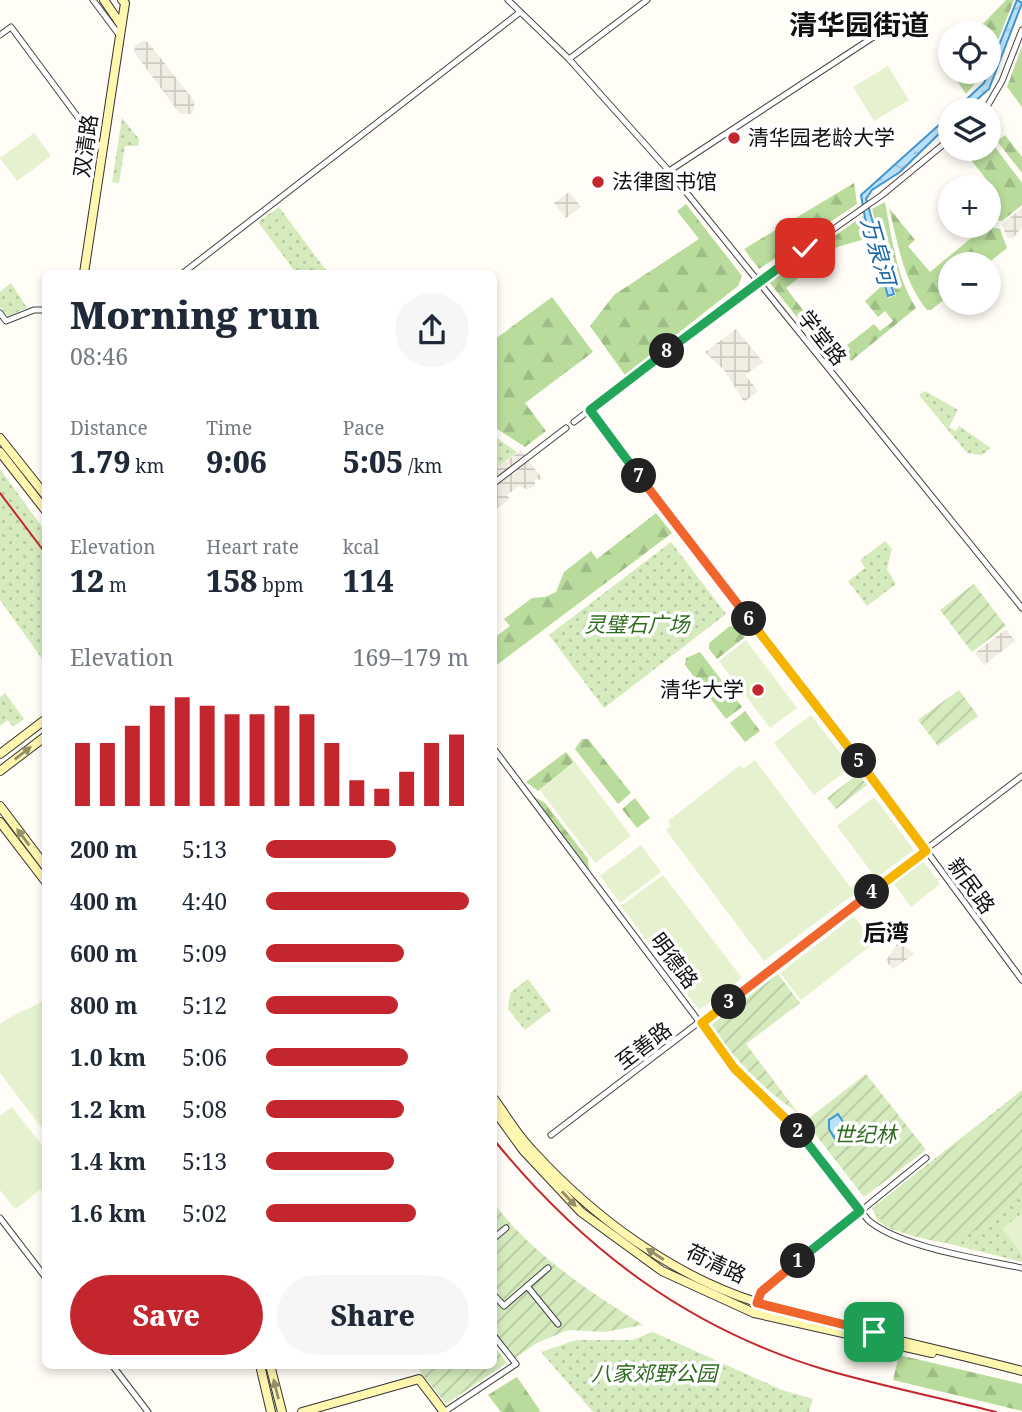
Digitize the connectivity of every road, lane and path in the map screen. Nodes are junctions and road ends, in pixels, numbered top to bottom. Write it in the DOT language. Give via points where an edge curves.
graph roads {
  1 [pos="93,0"];
  2 [pos="104,0"];
  3 [pos="508,0"];
  4 [pos="647,0"];
  5 [pos="123,2"];
  6 [pos="519,13"];
  7 [pos="907,15"];
  8 [pos="121,25"];
  9 [pos="1022,30"];
  10 [pos="0,35"];
  11 [pos="120,36"];
  12 [pos="569,59"];
  13 [pos="992,98"];
  14 [pos="938,149"];
  15 [pos="103,151"];
  16 [pos="669,171"];
  17 [pos="84,270"];
  18 [pos="187,270"];
  19 [pos="758,282"];
  20 [pos="42,310"];
  21 [pos="0,313"];
  22 [pos="590,410"];
  23 [pos="573,422"];
  24 [pos="566,428"];
  25 [pos="0,438"];
  26 [pos="0,452"];
  27 [pos="497,481"];
  28 [pos="42,491"];
  29 [pos="42,506"];
  30 [pos="1022,608"];
  31 [pos="42,722"];
  32 [pos="42,739"];
  33 [pos="497,753"];
  34 [pos="0,754"];
  35 [pos="0,771"];
  36 [pos="1022,776"];
  37 [pos="0,806"];
  38 [pos="0,822"];
  39 [pos="926,851"];
  40 [pos="42,862"];
  41 [pos="42,877"];
  42 [pos="1022,980"];
  43 [pos="702,1023"];
  44 [pos="497,1103"];
  45 [pos="497,1114"];
  46 [pos="551,1135"];
  47 [pos="926,1158"];
  48 [pos="860,1211"];
  49 [pos="0,1218"];
  50 [pos="506,1228"];
  51 [pos="497,1236"];
  52 [pos="548,1268"];
  53 [pos="1022,1268"];
  54 [pos="42,1273"];
  55 [pos="527,1286"];
  56 [pos="761,1292"];
  57 [pos="497,1298"];
  58 [pos="757,1303"];
  59 [pos="754,1312"];
  60 [pos="558,1324"];
  61 [pos="497,1340"];
  62 [pos="115,1369"];
  63 [pos="261,1369"];
  64 [pos="271,1369"];
  65 [pos="1022,1373"];
  66 [pos="148,1412"];
  67 [pos="271,1412"];
  68 [pos="282,1412"];
  69 [pos="302,1412"];
  70 [pos="444,1412"];
  1 -- 11 [label="street"];
  2 -- 8 [label="main road"];
  3 -- 6 [label="street, 学堂路"];
  4 -- 12 [label="street"];
  5 -- 8 [label="main road, 双清路"];
  6 -- 12 [label="street, 学堂路"];
  6 -- 18 [label="street"];
  7 -- 16 [label="street"];
  8 -- 11 [label="main road, 双清路"];
  9 -- 13 [label="street"];
  10 -- 15 [label="street" via="11,27"];
  11 -- 15 [label="main road, 双清路"];
  12 -- 16 [label="street, 学堂路"];
  14 -- 19 [label="street"];
  15 -- 17 [label="main road, 双清路"];
  16 -- 19 [label="street, 学堂路"];
  19 -- 22 [label="street"];
  19 -- 30 [label="street, 学堂路"];
  20 -- 21 [label="street" via="6,321"];
  22 -- 23 [label="street"];
  22 -- 39 [label="street, 新民路"];
  24 -- 27 [label="street"];
  25 -- 28 [label="main road"];
  26 -- 29 [label="main road"];
  31 -- 34 [label="main road"];
  35 -- 32 [label="main road, one-way"];
  33 -- 43 [label="street, 明德路"];
  36 -- 39 [label="street, 至善路"];
  40 -- 37 [label="main road, one-way"];
  38 -- 41 [label="main road"];
  39 -- 42 [label="street, 新民路"];
  39 -- 43 [label="street, 至善路"];
  43 -- 46 [label="street, 至善路"];
  43 -- 48 [label="street, 明德路" via="734,1068 792,1123"];
  58 -- 44 [label="main road, 荷清路, one-way" via="664,1259 627,1235 532,1150"];
  45 -- 59 [label="main road, 荷清路, one-way" via="558,1189 614,1239 662,1271"];
  47 -- 48 [label="street"];
  48 -- 53 [label="street, 明德路" via="889,1234"];
  48 -- 56 [label="street"];
  49 -- 54 [label="street"];
  50 -- 51 [label="street"];
  52 -- 55 [label="street"];
  55 -- 57 [label="street" via="504,1306"];
  55 -- 60 [label="street"];
  56 -- 58 [label="main road"];
  58 -- 59 [label="main road"];
  58 -- 65 [label="main road, 荷清路"];
  59 -- 65 [label="main road, 荷清路"];
  61 -- 70 [label="street" via="516,1363"];
  62 -- 66 [label="street"];
  63 -- 67 [label="main road"];
  68 -- 64 [label="main road, one-way"];
  69 -- 70 [label="main road" via="419,1379"];
}
